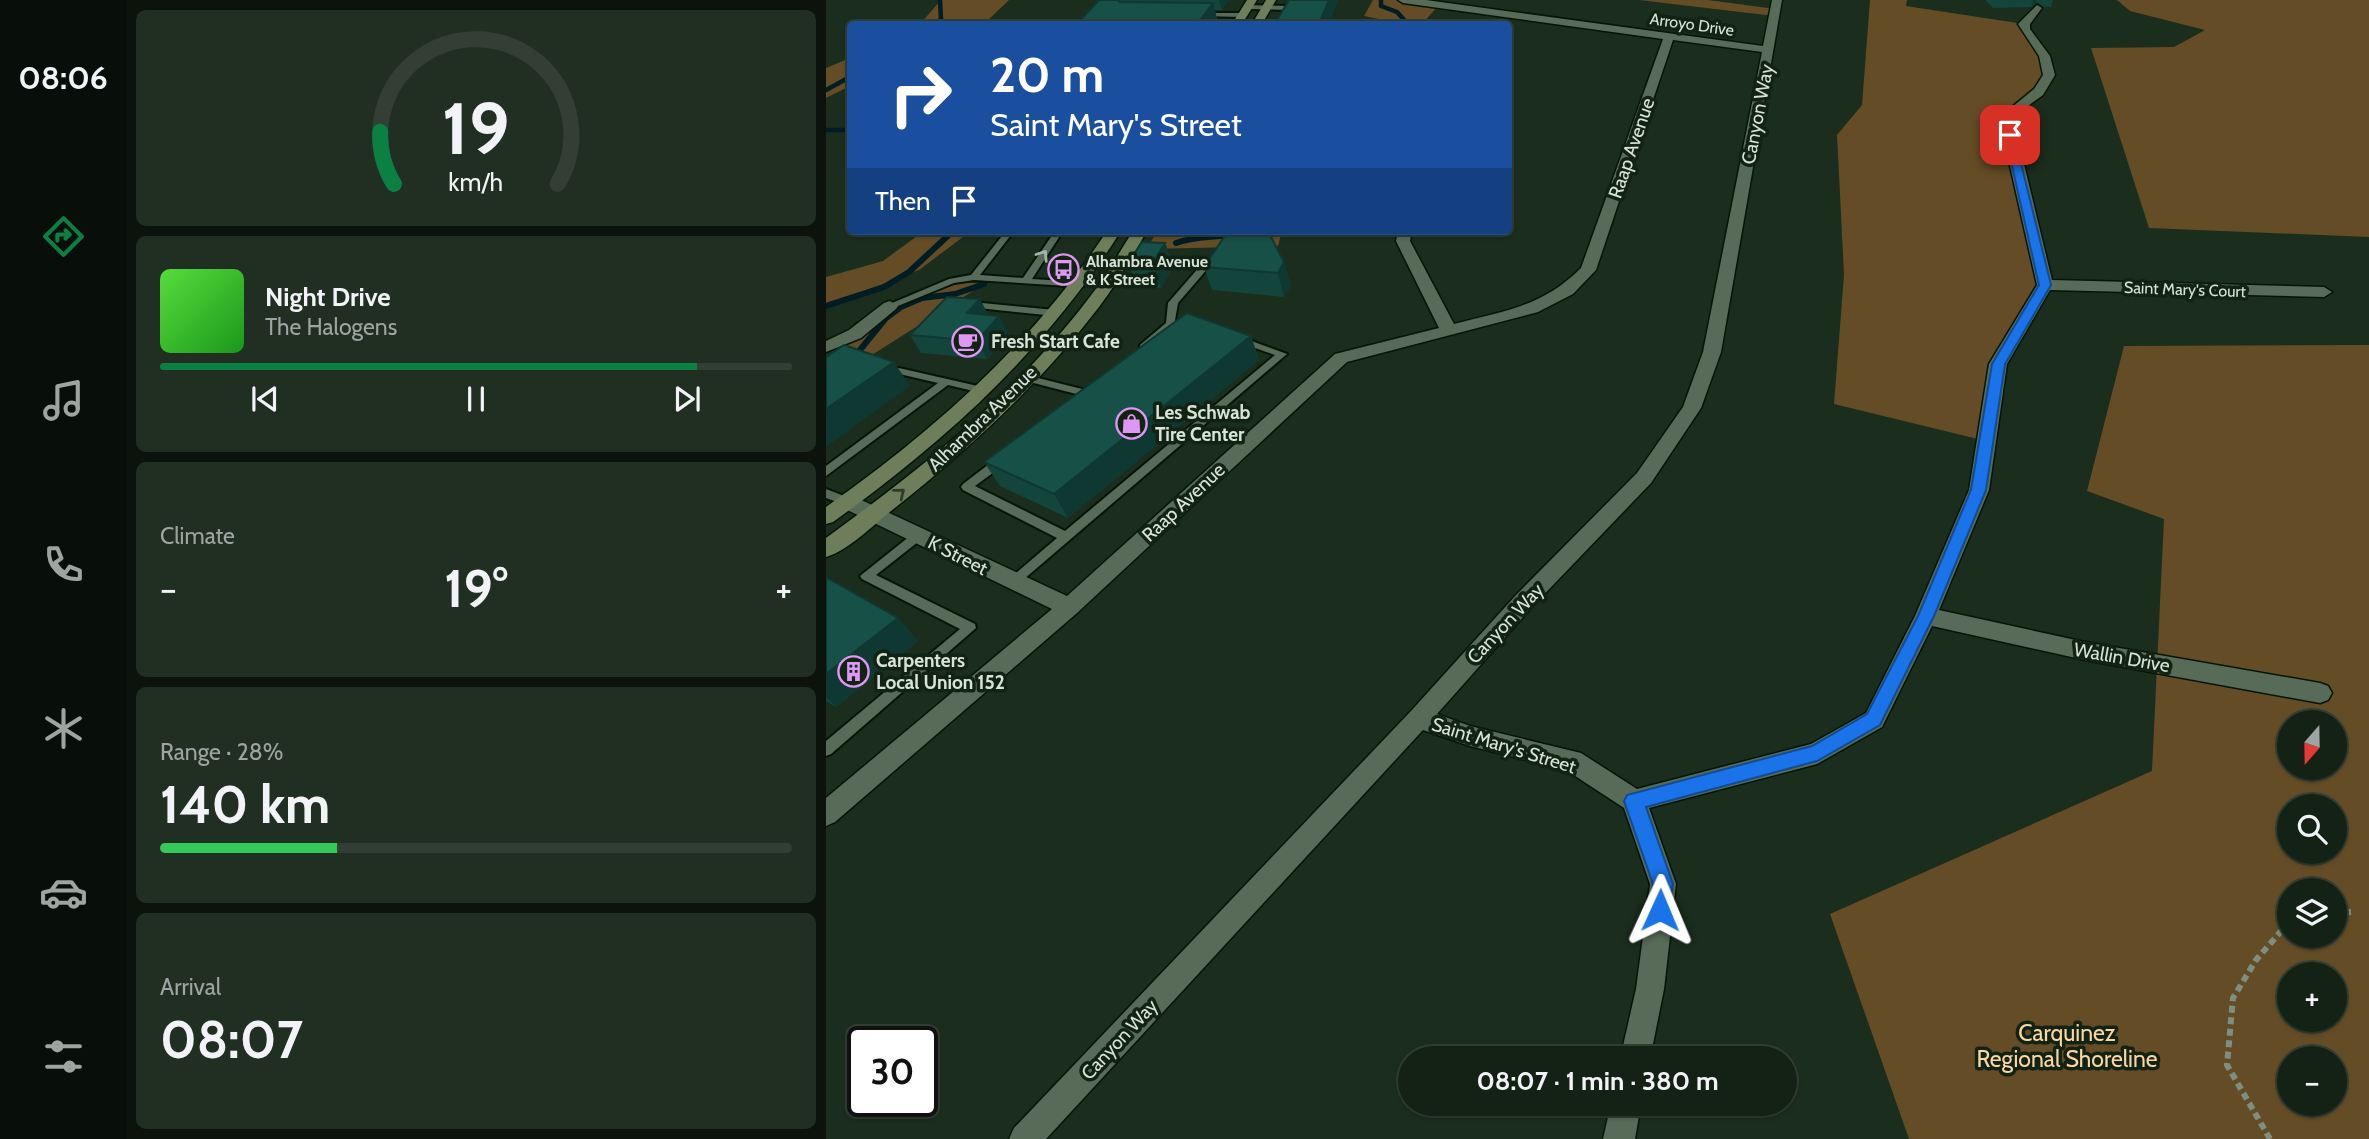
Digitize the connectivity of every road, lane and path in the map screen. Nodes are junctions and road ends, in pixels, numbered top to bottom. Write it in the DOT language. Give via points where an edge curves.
graph roads {
  1 [pos="1294,0"];
  2 [pos="1777,0"];
  3 [pos="1403,1"];
  4 [pos="1269,4"];
  5 [pos="2037,8"];
  6 [pos="1245,12"];
  7 [pos="1191,15"];
  8 [pos="1259,21"];
  9 [pos="1669,37"];
  10 [pos="1769,50"];
  11 [pos="1007,235"];
  12 [pos="1056,235"];
  13 [pos="1111,235"];
  14 [pos="1137,235"];
  15 [pos="1404,235"];
  16 [pos="1204,267"];
  17 [pos="974,277"];
  18 [pos="1026,280"];
  19 [pos="1080,285"];
  20 [pos="2045,285"];
  21 [pos="2324,292"];
  22 [pos="972,305"];
  23 [pos="890,306"];
  24 [pos="1055,313"];
  25 [pos="1449,331"];
  26 [pos="1230,336"];
  27 [pos="826,347"];
  28 [pos="1137,352"];
  29 [pos="899,371"];
  30 [pos="1026,378"];
  31 [pos="946,382"];
  32 [pos="1098,385"];
  33 [pos="982,390"];
  34 [pos="1088,394"];
  35 [pos="1077,403"];
  36 [pos="1011,453"];
  37 [pos="826,472"];
  38 [pos="826,493"];
  39 [pos="848,502"];
  40 [pos="875,513"];
  41 [pos="826,517"];
  42 [pos="919,535"];
  43 [pos="1066,537"];
  44 [pos="826,549"];
  45 [pos="1013,582"];
  46 [pos="1069,607"];
  47 [pos="1926,616"];
  48 [pos="2320,693"];
  49 [pos="1419,718"];
  50 [pos="826,750"];
  51 [pos="1634,801"];
  52 [pos="826,814"];
  53 [pos="2347,912"];
  54 [pos="2351,912"];
  55 [pos="2277,936"];
  56 [pos="1638,1046"];
  57 [pos="1624,1116"];
  58 [pos="1026,1139"];
  59 [pos="1619,1139"];
  60 [pos="2270,1139"];
  1 -- 4 [label="lane" via="1289,8"];
  2 -- 10 [label="street, Canyon Way"];
  3 -- 9 [label="street, Arroyo Drive" via="1516,20"];
  4 -- 6 [label="lane"];
  4 -- 8 [label="main road"];
  5 -- 20 [label="street" via="2024,24 2049,58 2049,77 2037,95 2012,112 2010,135"];
  6 -- 7 [label="lane"];
  9 -- 10 [label="street, Arroyo Drive"];
  9 -- 25 [label="street, Raap Avenue" via="1588,270 1567,291 1532,309"];
  10 -- 49 [label="street, Canyon Way" via="1712,352 1692,408 1644,478 1518,607"];
  11 -- 17 [label="lane"];
  18 -- 12 [label="lane, one-way"];
  13 -- 19 [label="main road, Alhambra Avenue"];
  14 -- 30 [label="main road, Alhambra Avenue" via="1087,312"];
  15 -- 25 [label="street" via="1403,241"];
  16 -- 28 [label="lane" via="1173,303 1176,323"];
  17 -- 18 [label="lane"];
  17 -- 23 [label="lane"];
  18 -- 19 [label="lane"];
  19 -- 24 [label="main road, Alhambra Avenue"];
  20 -- 21 [label="street, Saint Mary's Court"];
  20 -- 47 [label="street" via="1998,364 1979,490"];
  22 -- 24 [label="lane"];
  23 -- 27 [label="street" via="855,334"];
  24 -- 33 [label="main road, Alhambra Avenue"];
  25 -- 46 [label="street, Raap Avenue" via="1340,358"];
  26 -- 43 [label="lane" via="1282,354"];
  29 -- 31 [label="lane"];
  30 -- 34 [label="lane"];
  40 -- 30 [label="main road, Alhambra Avenue, one-way" via="929,470"];
  31 -- 33 [label="lane"];
  31 -- 37 [label="lane"];
  32 -- 34 [label="lane"];
  33 -- 39 [label="main road, Alhambra Avenue" via="911,456"];
  34 -- 35 [label="lane"];
  36 -- 43 [label="lane" via="967,487"];
  38 -- 39 [label="lane"];
  39 -- 40 [label="street, K Street"];
  39 -- 41 [label="main road, Alhambra Avenue"];
  40 -- 42 [label="street, K Street"];
  40 -- 44 [label="main road, Alhambra Avenue"];
  42 -- 45 [label="street, K Street"];
  42 -- 50 [label="lane" via="866,576 970,628"];
  43 -- 45 [label="lane"];
  45 -- 46 [label="street, K Street"];
  46 -- 52 [label="street, Raap Avenue"];
  47 -- 48 [label="street, Wallin Drive" via="2085,651"];
  47 -- 51 [label="street" via="1874,720 1817,753"];
  49 -- 51 [label="street, Saint Mary's Street" via="1470,736 1572,761"];
  49 -- 58 [label="street, Canyon Way"];
  51 -- 56 [label="street" via="1663,884"];
  53 -- 54 [label="path"];
  55 -- 60 [label="path" via="2232,998 2227,1065"];
  57 -- 59 [label="street"];
}
